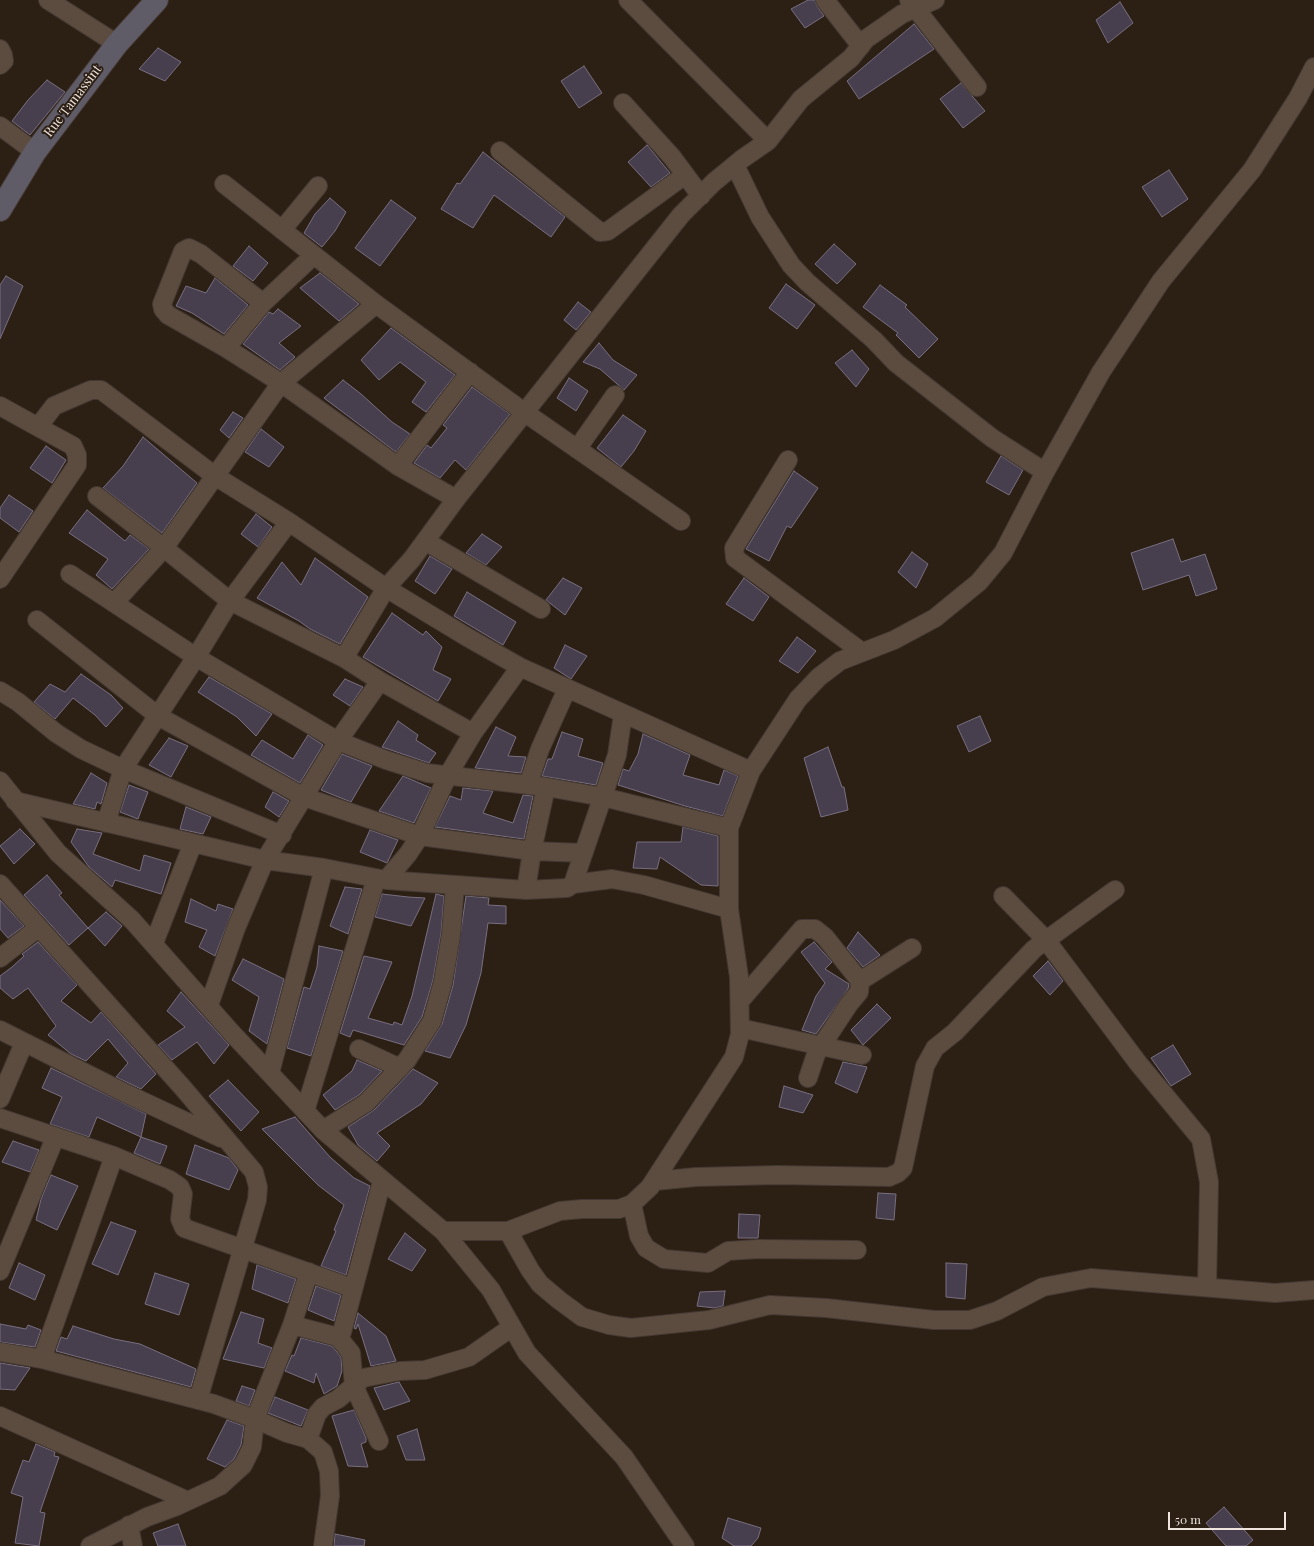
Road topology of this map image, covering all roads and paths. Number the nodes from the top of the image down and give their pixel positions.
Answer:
1 (48, 0) edge
2 (157, 0) edge
3 (628, 0) edge
4 (826, 0) edge
5 (935, 0) edge
6 (912, 4) edge
7 (117, 44) junction
8 (861, 46) junction
9 (0, 49) edge
10 (0, 65) edge
11 (1314, 67) edge
12 (977, 87) dead end
13 (623, 104) dead end
14 (0, 126) edge
15 (768, 141) junction
16 (500, 151) dead end
17 (35, 152) junction
18 (735, 165) junction
19 (685, 175) junction
20 (224, 184) dead end
21 (318, 186) dead end
22 (701, 196) junction
23 (0, 210) edge
24 (282, 230) junction
25 (314, 255) junction
26 (263, 303) junction
27 (376, 304) junction
28 (226, 348) junction
29 (470, 372) junction
30 (281, 383) junction
31 (616, 395) dead end
32 (0, 406) edge
33 (524, 412) junction
34 (38, 427) junction
35 (577, 449) junction
36 (788, 460) dead end
37 (398, 466) junction
38 (1044, 472) junction
39 (215, 476) junction
40 (97, 496) dead end
41 (456, 499) junction
42 (681, 521) dead end
43 (289, 522) junction
44 (425, 541) junction
45 (164, 548) junction
46 (70, 574) dead end
47 (0, 579) edge
48 (386, 588) junction
49 (230, 601) junction
50 (114, 603) junction
51 (541, 609) dead end
52 (37, 620) dead end
53 (862, 652) junction
54 (196, 657) junction
55 (344, 658) junction
56 (520, 668) junction
57 (380, 681) junction
58 (567, 689) junction
59 (0, 691) edge
60 (623, 714) junction
61 (158, 716) junction
62 (473, 733) junction
63 (338, 741) junction
64 (123, 769) junction
65 (751, 771) junction
66 (448, 775) junction
67 (0, 781) edge
68 (528, 785) junction
69 (546, 787) junction
70 (603, 796) junction
71 (304, 797) junction
72 (15, 801) junction
73 (106, 823) junction
74 (729, 828) junction
75 (282, 835) junction
76 (420, 836) junction
77 (193, 843) junction
78 (532, 851) junction
79 (582, 853) junction
80 (265, 860) junction
81 (324, 868) junction
82 (381, 880) junction
83 (0, 884) edge
84 (572, 884) junction
85 (455, 885) junction
86 (526, 890) junction
87 (1115, 890) dead end
88 (1003, 896) dead end
89 (729, 909) junction
90 (38, 928) junction
91 (1046, 940) junction
92 (154, 944) junction
93 (912, 948) dead end
94 (0, 958) edge
95 (860, 982) junction
96 (740, 1001) junction
97 (209, 1005) junction
98 (740, 1028) junction
99 (0, 1030) edge
100 (24, 1042) junction
101 (821, 1046) junction
102 (358, 1049) dead end
103 (862, 1055) dead end
104 (400, 1068) junction
105 (270, 1073) junction
106 (808, 1078) dead end
107 (0, 1099) edge
108 (305, 1111) junction
109 (0, 1118) edge
110 (323, 1130) junction
111 (54, 1138) junction
112 (228, 1141) junction
113 (114, 1156) junction
114 (382, 1181) junction
115 (655, 1181) junction
116 (632, 1204) junction
117 (443, 1231) junction
118 (508, 1231) junction
119 (242, 1249) junction
120 (857, 1250) dead end
121 (0, 1271) edge
122 (309, 1272) junction
123 (1207, 1287) junction
124 (352, 1288) junction
125 (1314, 1290) edge
126 (292, 1325) junction
127 (512, 1327) junction
128 (338, 1337) junction
129 (0, 1352) edge
130 (42, 1359) junction
131 (354, 1386) junction
132 (198, 1400) junction
133 (0, 1416) edge
134 (255, 1419) junction
135 (308, 1440) junction
136 (380, 1442) dead end
137 (188, 1501) junction
138 (129, 1525) junction
139 (90, 1546) edge
140 (133, 1546) edge
141 (324, 1546) edge
142 (685, 1546) edge

1 - 7 street
2 - 7 main road, Rue Tamassint
3 - 15 street
4 - 8 street
5 - 6 street
6 - 8 street
6 - 12 street
7 - 17 main road, Rue Tamassint
8 - 15 street
9 - 10 street
11 - 38 street
13 - 19 street
14 - 17 street
15 - 18 street
16 - 19 street
17 - 23 main road, Rue Tamassint
18 - 22 street
18 - 38 street
19 - 22 street
20 - 24 street
21 - 24 street
22 - 33 street
24 - 25 street
25 - 26 street
25 - 27 street
26 - 28 street
26 - 28 street
27 - 29 street
27 - 30 street
28 - 30 street
29 - 33 street
29 - 37 street
30 - 37 street
30 - 39 street
31 - 35 street
32 - 34 street
33 - 35 street
33 - 41 street
34 - 39 street
34 - 47 street
35 - 42 street
36 - 53 street
37 - 41 street
38 - 53 street
39 - 43 street
39 - 45 street
40 - 45 street
41 - 44 street
43 - 48 street
43 - 49 street
44 - 48 street
44 - 51 street
45 - 49 street
45 - 50 street
46 - 50 street
48 - 55 street
48 - 56 street
49 - 54 street
49 - 55 street
50 - 54 street
52 - 61 street
53 - 65 street
54 - 61 street
54 - 63 street
55 - 57 street
56 - 58 street
56 - 62 street
57 - 62 street
57 - 63 street
58 - 60 street
58 - 68 street
59 - 64 street
60 - 65 street
60 - 70 street
61 - 64 street
61 - 71 street
62 - 66 street
63 - 66 street
63 - 71 street
64 - 73 street
64 - 75 street
65 - 74 street
66 - 68 street
66 - 76 street
67 - 72 street
68 - 69 street
69 - 70 street
69 - 78 street
70 - 74 street
70 - 79 street
71 - 75 street
71 - 76 street
72 - 73 street
72 - 92 street
73 - 77 street
74 - 89 street
75 - 80 street
76 - 78 street
76 - 82 street
77 - 80 street
77 - 92 street
78 - 79 street
78 - 86 street
79 - 84 street
80 - 81 street
80 - 97 street
81 - 82 street
81 - 105 street
82 - 85 street
82 - 108 street
83 - 90 street
84 - 86 street
84 - 89 street
85 - 86 street
85 - 104 street
87 - 91 street
88 - 91 street
89 - 96 street
90 - 94 street
90 - 112 street
91 - 115 street
91 - 123 street
92 - 97 street
93 - 95 street
95 - 96 street
95 - 101 street
96 - 98 street
97 - 105 street
98 - 101 street
98 - 115 street
99 - 100 street
100 - 107 street
100 - 112 street
101 - 103 street
101 - 106 street
102 - 104 street
104 - 110 street
105 - 108 street
108 - 110 street
109 - 111 street
110 - 114 street
111 - 113 street
111 - 121 street
112 - 119 street
113 - 119 street
113 - 130 street
114 - 117 street
114 - 124 street
115 - 116 street
116 - 118 street
116 - 120 street
117 - 118 street
117 - 127 street
118 - 123 street
119 - 122 street
119 - 132 street
122 - 124 street
122 - 126 street
123 - 125 street
124 - 128 street
126 - 128 street
126 - 134 street
127 - 131 street
127 - 142 street
128 - 131 street
129 - 130 street
130 - 132 street
131 - 135 street
131 - 136 street
132 - 134 street
133 - 137 street
134 - 135 street
134 - 137 street
135 - 141 street
137 - 138 street
138 - 139 street
138 - 140 street

